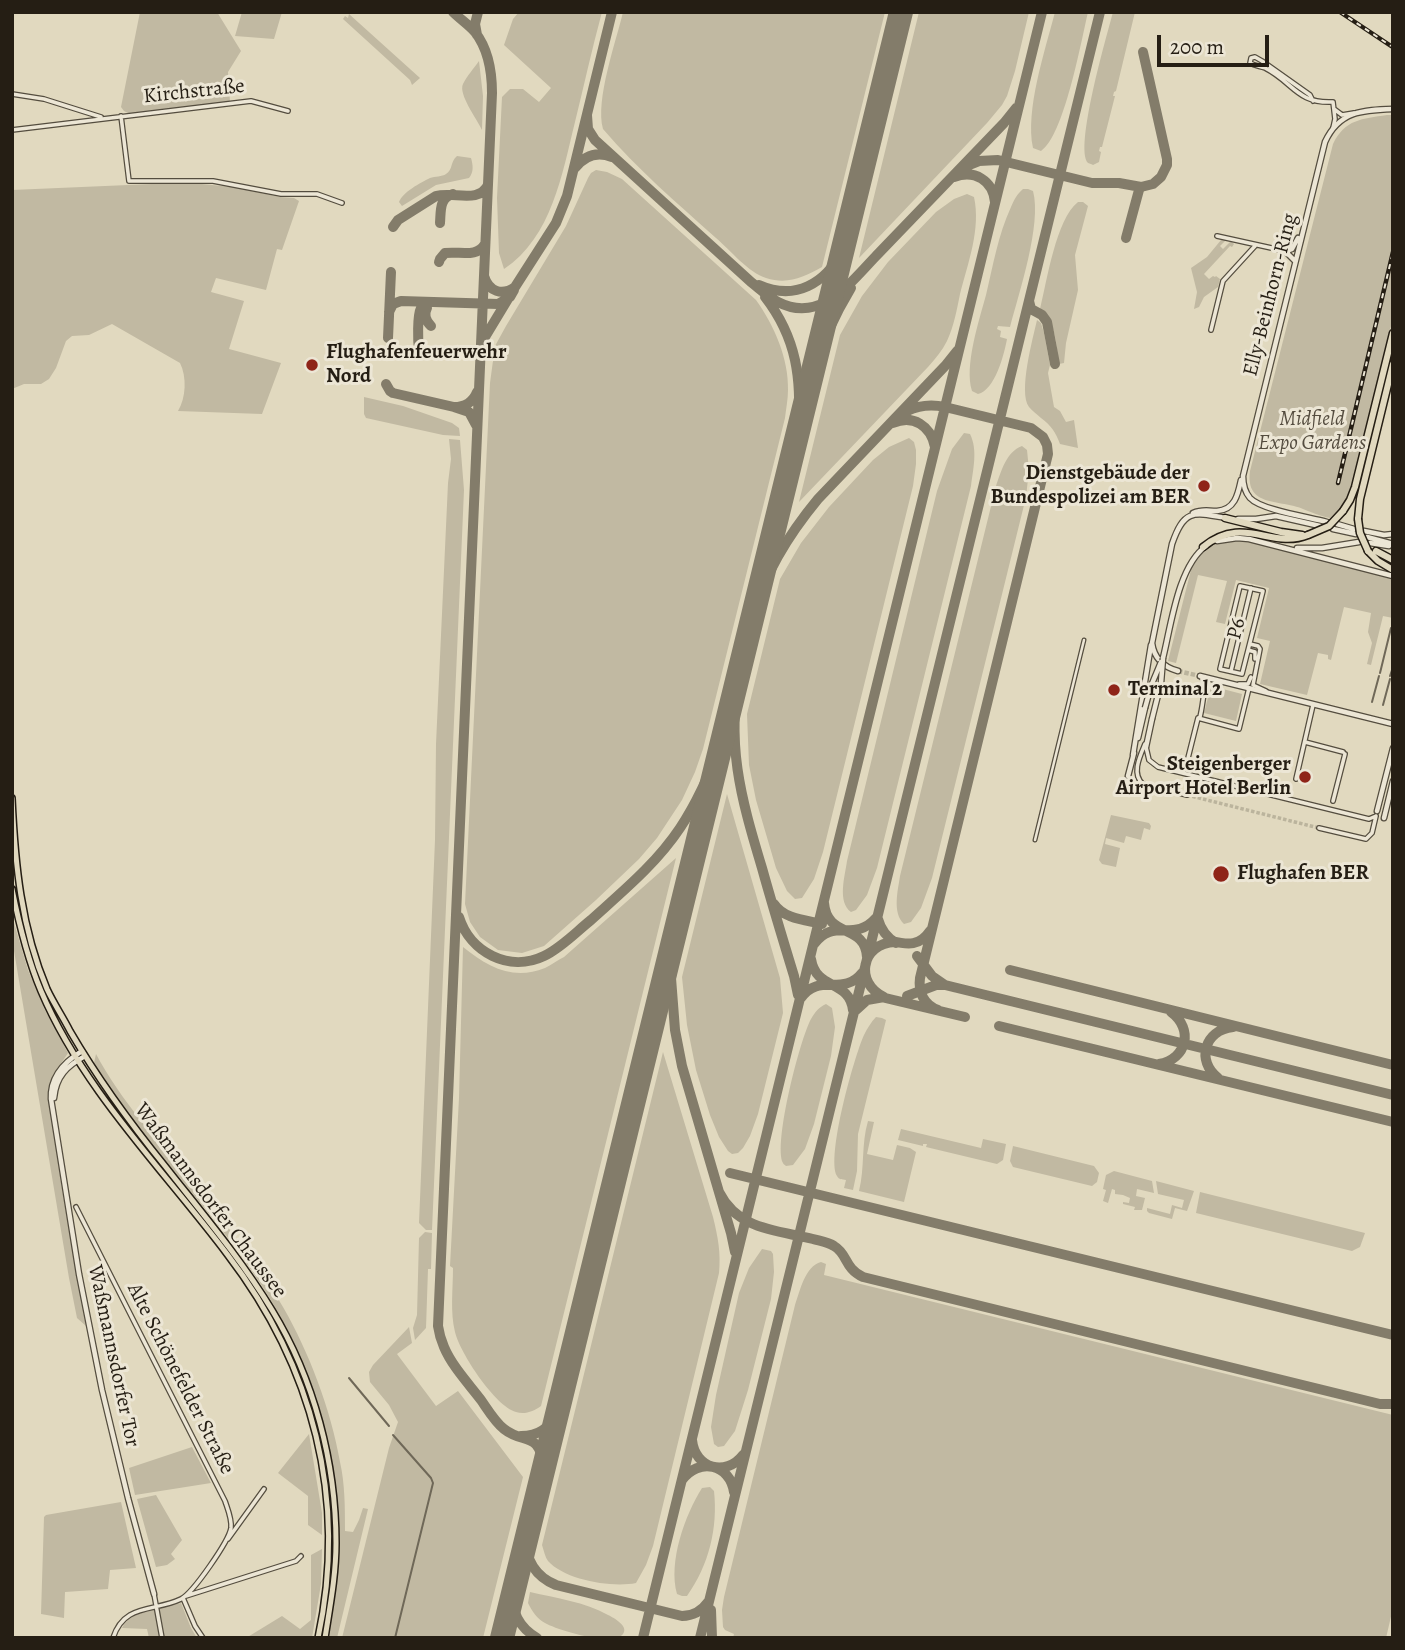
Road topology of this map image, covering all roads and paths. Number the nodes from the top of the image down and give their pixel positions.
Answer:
1 (12, 93) edge
2 (1313, 101) junction
3 (1333, 108) junction
4 (1393, 110) edge
5 (288, 111) dead end
6 (1354, 113) junction
7 (121, 116) junction
8 (102, 118) junction
9 (1333, 128) junction
10 (12, 130) edge
11 (342, 203) dead end
12 (1303, 232) junction
13 (1217, 236) dead end
14 (1255, 246) junction
15 (1285, 251) junction
16 (1296, 261) junction
17 (1211, 330) dead end
18 (1393, 333) edge
19 (1393, 364) edge
20 (1243, 476) junction
21 (1190, 516) junction
22 (1225, 518) junction
23 (1326, 522) dead end
24 (1320, 526) dead end
25 (1335, 527) dead end
26 (1393, 534) edge
27 (1308, 535) junction
28 (1360, 535) junction
29 (1370, 543) dead end
30 (1393, 546) edge
31 (1203, 547) junction
32 (1281, 547) junction
33 (1372, 551) junction
34 (1393, 560) edge
35 (1393, 570) edge
36 (1393, 576) edge
37 (1251, 588) junction
38 (1152, 639) junction
39 (1084, 640) dead end
40 (1250, 644) junction
41 (1248, 650) junction
42 (1163, 659) junction
43 (1178, 671) tunnel mouth
44 (1231, 671) junction
45 (1200, 676) joint
46 (1217, 680) junction
47 (1206, 684) junction
48 (1235, 685) junction
49 (1249, 688) junction
50 (1268, 693) junction
51 (1313, 705) junction
52 (1198, 718) junction
53 (1393, 724) edge
54 (1305, 742) junction
55 (1145, 745) junction
56 (1393, 748) edge
57 (1133, 755) junction
58 (1186, 766) dead end
59 (1128, 776) dead end
60 (1296, 779) dead end
61 (1393, 781) edge
62 (1393, 790) edge
63 (1187, 795) tunnel mouth
64 (12, 798) edge
65 (1389, 800) junction
66 (1333, 801) dead end
67 (1376, 814) junction
68 (1384, 818) dead end
69 (1319, 828) tunnel mouth
70 (1035, 840) dead end
71 (12, 889) edge
72 (83, 1053) junction
73 (77, 1057) junction
74 (76, 1207) dead end
75 (264, 1489) dead end
76 (226, 1542) junction
77 (301, 1556) dead end
78 (154, 1594) joint
79 (184, 1598) junction
80 (156, 1606) junction
81 (113, 1638) edge
82 (162, 1638) edge
83 (203, 1638) edge
84 (318, 1638) edge
85 (325, 1638) edge

1 - 8 street, Kirchstraße
2 - 2 street
2 - 3 street
3 - 6 street
3 - 9 street
4 - 6 street
5 - 7 street, Kirchstraße
6 - 9 street
7 - 8 street, Kirchstraße
7 - 11 street
8 - 10 street, Kirchstraße
9 - 12 street, Elly-Beinhorn-Ring
12 - 15 street
12 - 16 street, Elly-Beinhorn-Ring
13 - 14 street
14 - 15 street
14 - 17 street
15 - 16 street
16 - 20 street, Elly-Beinhorn-Ring
18 - 27 highway, bridge
19 - 28 highway, bridge
20 - 21 street, Elly-Beinhorn-Ring
20 - 23 street
21 - 22 street
21 - 38 street
22 - 24 street
22 - 27 highway
25 - 28 street
26 - 28 street
27 - 31 highway
28 - 30 street
28 - 32 street
28 - 33 highway, bridge
29 - 30 street
31 - 32 street
31 - 42 street
32 - 36 street
33 - 34 highway
33 - 35 highway
37 - 40 street, P6
37 - 44 street, P6
37 - 44 street, P6
38 - 43 street
38 - 57 street
39 - 70 street
40 - 41 street, P6
40 - 50 street
41 - 44 street, P6
41 - 48 street
42 - 55 street, bridge
42 - 57 street, bridge
45 - 46 street
45 - 47 street
46 - 47 street
46 - 48 street
47 - 52 street
48 - 49 street
49 - 50 street
49 - 52 street
50 - 51 street
51 - 53 street
51 - 54 street
52 - 58 street
54 - 60 street
54 - 66 street
55 - 63 street
55 - 67 street
56 - 67 street
57 - 59 street
61 - 65 street
62 - 65 street
64 - 72 main road, Waßmannsdorfer Chaussee
65 - 68 street
67 - 69 street
71 - 73 main road, Waßmannsdorfer Chaussee
72 - 73 street, Waßmannsdorfer Tor
72 - 85 main road, Waßmannsdorfer Chaussee
73 - 78 street, Waßmannsdorfer Tor
73 - 84 main road, Waßmannsdorfer Chaussee
74 - 76 street, Alte Schönefelder Straße
75 - 76 street
76 - 79 street
77 - 79 street
78 - 80 street, Waßmannsdorfer Tor
79 - 80 street
79 - 83 street
80 - 81 street
80 - 82 street, Waßmannsdorfer Tor

